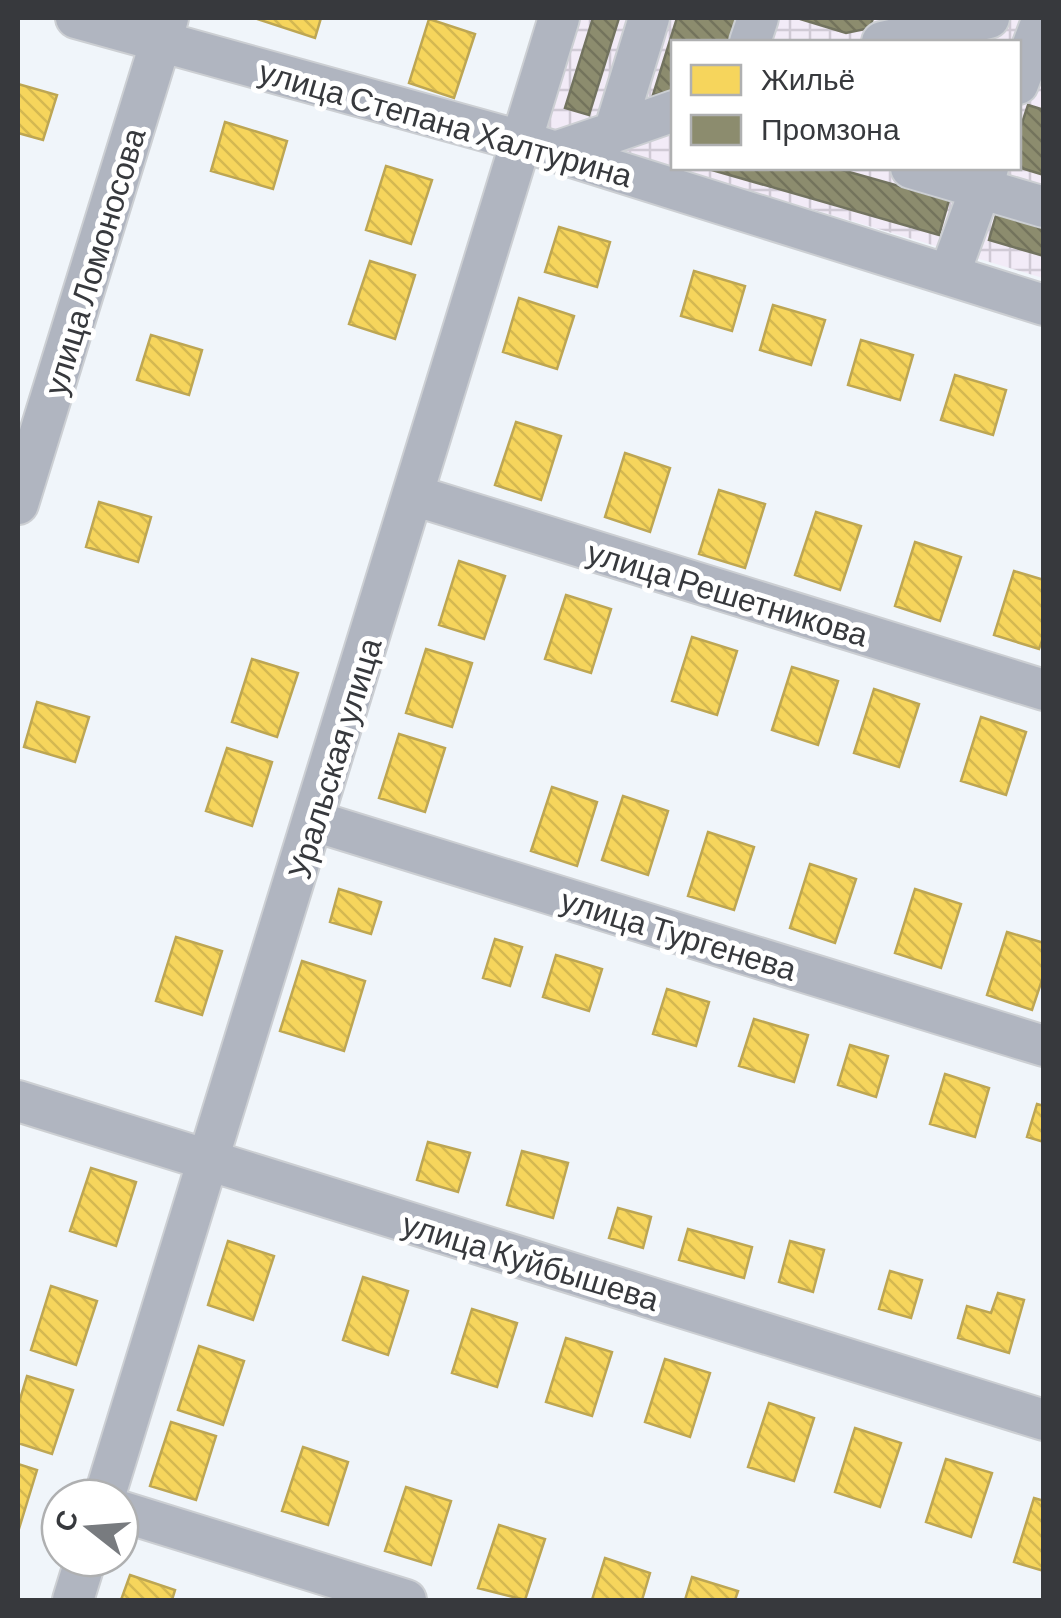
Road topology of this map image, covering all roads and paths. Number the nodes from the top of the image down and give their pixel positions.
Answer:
1 (76, 18) edge
2 (558, 18) edge
3 (649, 18) edge
4 (989, 18) edge
5 (1043, 18) edge
6 (164, 28) edge
7 (905, 40) edge
8 (1028, 82) edge
9 (671, 112) edge
10 (614, 132) junction
11 (538, 146) junction
12 (926, 170) edge
13 (984, 178) edge
14 (1044, 208) edge
15 (949, 275) junction
16 (1044, 305) edge
17 (413, 495) junction
18 (18, 504) edge
19 (1044, 690) edge
20 (314, 821) junction
21 (1044, 1046) edge
22 (18, 1100) edge
23 (211, 1159) junction
24 (1044, 1420) edge
25 (110, 1478) edge
26 (140, 1517) edge
27 (406, 1600) edge

1 - 6 street, улица Степана Халтурина
2 - 11 street, Уральская улица
3 - 10 street
4 - 7 street
5 - 8 street
6 - 11 street, улица Степана Халтурина
6 - 18 street, улица Ломоносова
9 - 10 street
10 - 11 street
11 - 15 street, улица Степана Халтурина
11 - 17 street, Уральская улица
12 - 13 street
13 - 14 street
13 - 15 street
15 - 16 street, улица Степана Халтурина
17 - 19 street, улица Решетникова
17 - 20 street, Уральская улица
20 - 21 street, улица Тургенева
20 - 23 street, Уральская улица
22 - 23 street, улица Куйбышева
23 - 24 street, улица Куйбышева
23 - 25 street, Уральская улица
26 - 27 street

